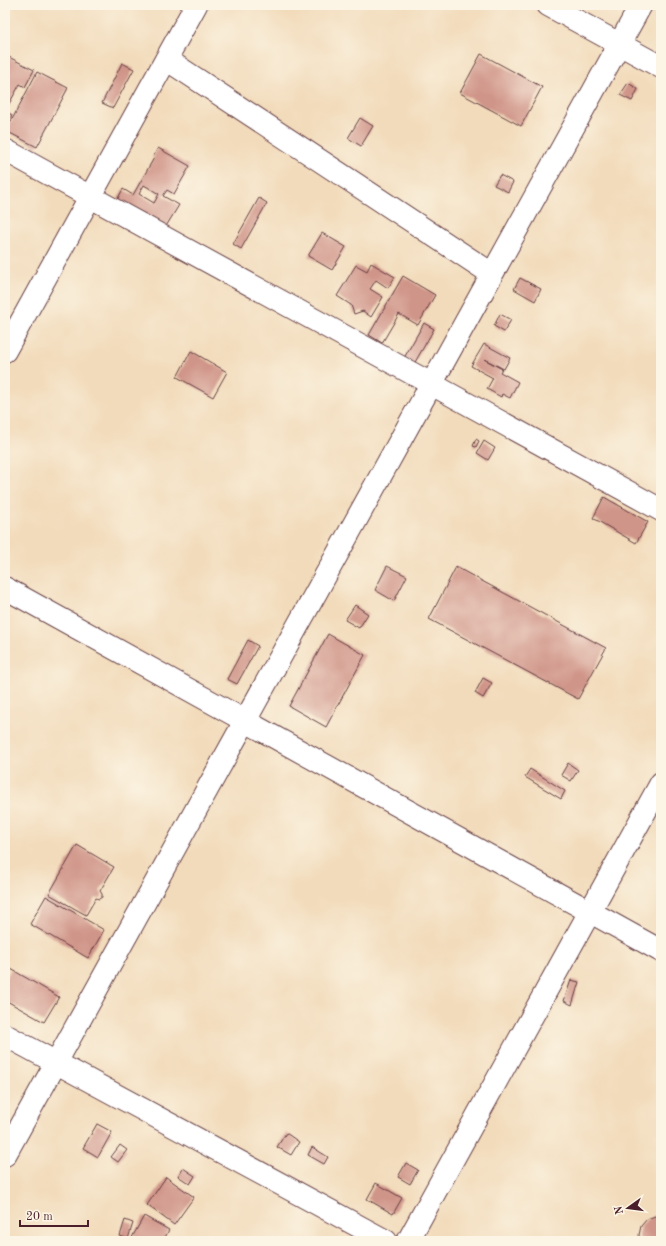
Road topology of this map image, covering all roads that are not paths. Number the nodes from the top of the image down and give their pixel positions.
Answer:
1 (196, 5) edge
2 (548, 5) edge
3 (640, 5) edge
4 (619, 44) junction
5 (166, 59) junction
6 (661, 67) edge
7 (5, 150) edge
8 (90, 196) junction
9 (492, 274) junction
10 (5, 351) edge
11 (431, 384) junction
12 (661, 510) edge
13 (5, 588) edge
14 (245, 720) junction
15 (661, 783) edge
16 (590, 912) junction
17 (661, 951) edge
18 (5, 1035) edge
19 (56, 1062) junction
20 (5, 1155) edge
21 (386, 1241) edge
22 (408, 1241) edge

1 - 5 street
2 - 4 street
3 - 4 street
4 - 6 street
4 - 9 street
5 - 8 street
5 - 9 street
7 - 8 street
8 - 10 street
8 - 11 street
9 - 11 street
11 - 12 street
11 - 14 street
13 - 14 street
14 - 16 street
14 - 19 street
15 - 16 street
16 - 17 street
16 - 22 street
18 - 19 street
19 - 20 street
19 - 21 street

